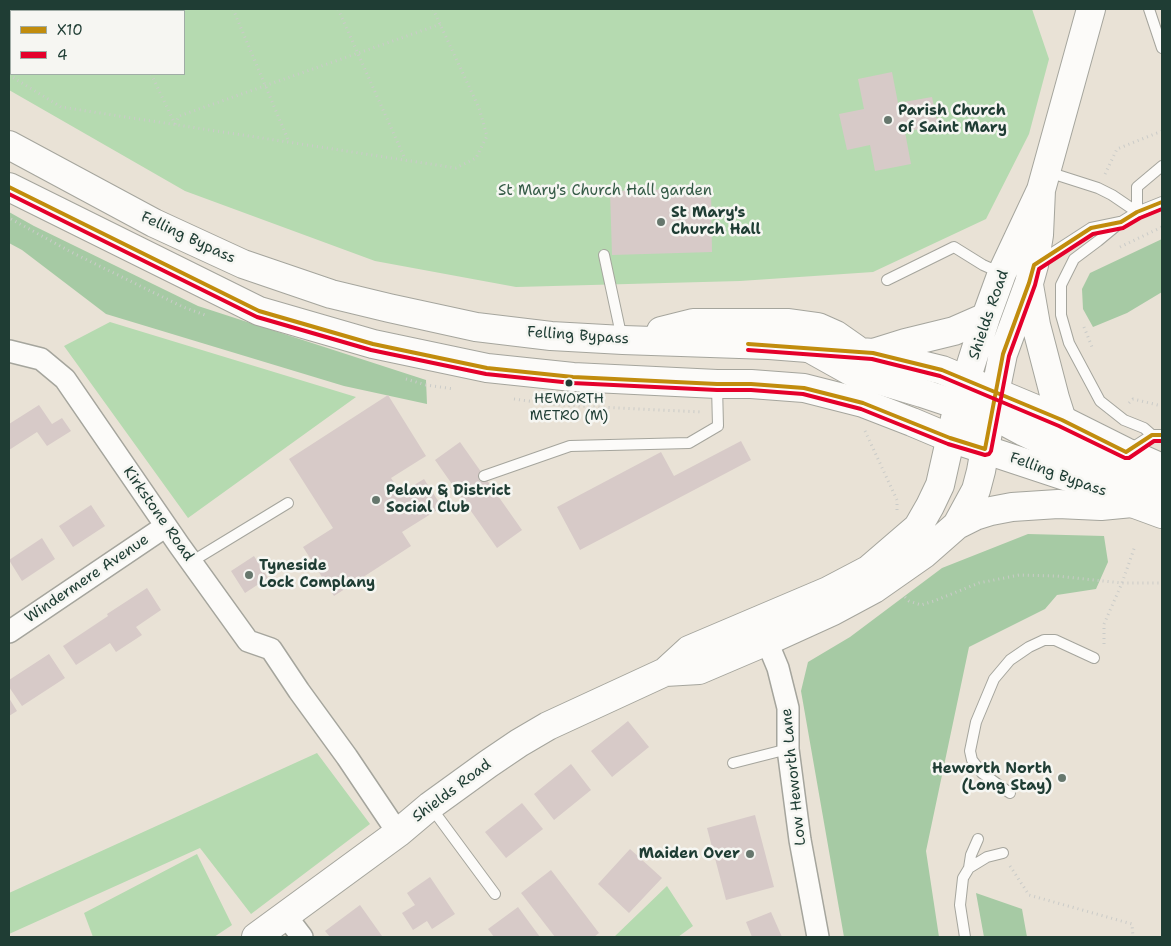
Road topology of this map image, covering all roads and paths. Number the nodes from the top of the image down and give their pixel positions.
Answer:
1 (233, 9) edge
2 (338, 9) edge
3 (434, 9) edge
4 (1091, 9) edge
5 (1149, 9) edge
6 (440, 24) junction
7 (1162, 48) edge
8 (357, 54) junction
9 (9, 75) edge
10 (151, 75) edge
11 (265, 86) junction
12 (175, 124) junction
13 (289, 142) junction
14 (9, 145) edge
15 (405, 160) junction
16 (1162, 166) edge
17 (1043, 180) junction
18 (9, 188) edge
19 (1162, 202) edge
20 (1137, 212) junction
21 (1121, 222) junction
22 (604, 255) dead end
23 (1002, 273) junction
24 (1031, 274) junction
25 (888, 280) dead end
26 (986, 317) junction
27 (1082, 320) dead end
28 (1087, 336) dead end
29 (623, 340) junction
30 (809, 348) junction
31 (866, 352) junction
32 (10, 353) edge
33 (717, 384) junction
34 (962, 393) junction
35 (1133, 398) dead end
36 (993, 404) junction
37 (1162, 406) edge
38 (1062, 420) junction
39 (860, 427) dead end
40 (1157, 435) edge
41 (950, 438) junction
42 (985, 449) junction
43 (1126, 452) junction
44 (1162, 468) edge
45 (484, 476) dead end
46 (1162, 493) edge
47 (288, 502) dead end
48 (1132, 503) junction
49 (1162, 514) edge
50 (907, 520) junction
51 (957, 525) junction
52 (166, 526) junction
53 (1135, 546) dead end
54 (191, 562) junction
55 (1122, 583) junction
56 (1162, 583) edge
57 (903, 596) dead end
58 (763, 631) junction
59 (9, 632) edge
60 (1104, 644) dead end
61 (1094, 658) dead end
62 (788, 748) junction
63 (733, 763) dead end
64 (1010, 793) dead end
65 (430, 806) junction
66 (398, 833) junction
67 (978, 839) dead end
68 (1002, 853) joint
69 (968, 868) junction
70 (495, 894) dead end
71 (294, 927) edge
72 (256, 937) edge
73 (818, 937) edge
74 (966, 937) edge
75 (1133, 937) edge

1 - 11 path
2 - 8 path
3 - 6 path
4 - 17 main road, Shields Road
5 - 7 lane
6 - 8 path
6 - 15 path
8 - 11 path
8 - 15 path
9 - 12 path
10 - 12 path
11 - 12 path
11 - 13 path
12 - 13 path
13 - 15 path
14 - 29 main road, Felling Bypass
16 - 20 lane
17 - 20 lane
17 - 23 main road, Shields Road
17 - 24 main road, Shields Road
18 - 33 main road, Felling Bypass
19 - 20 lane
20 - 21 lane
21 - 24 lane
21 - 40 lane
22 - 29 lane
23 - 25 lane
23 - 26 main road, Shields Road
24 - 36 main road, Shields Road
24 - 38 main road
26 - 31 main road
26 - 34 main road, Shields Road
27 - 28 path
29 - 30 main road, Felling Bypass
29 - 31 main road
30 - 31 main road, Felling Bypass
30 - 34 main road
31 - 34 main road, Felling Bypass
32 - 52 street, Kirkstone Road
33 - 41 main road, Felling Bypass
33 - 45 lane
34 - 36 main road, Felling Bypass
34 - 41 main road, Shields Road
34 - 42 main road
35 - 37 path
36 - 38 main road, Felling Bypass
36 - 42 main road, Shields Road
36 - 46 main road
38 - 43 main road, Felling Bypass
39 - 50 path
40 - 43 lane
41 - 42 main road, Felling Bypass
41 - 50 main road, Shields Road
42 - 48 main road, Felling Bypass
42 - 51 main road, Shields Road
43 - 44 main road, Felling Bypass
47 - 54 lane
48 - 49 main road, Felling Bypass
48 - 51 main road
50 - 58 main road, Shields Road
51 - 58 main road
52 - 54 street, Kirkstone Road
52 - 59 street, Windermere Avenue
53 - 55 path
54 - 66 street, Kirkstone Road
55 - 56 path
55 - 57 path
55 - 60 path
58 - 62 street, Low Heworth Lane
58 - 65 main road, Shields Road
61 - 64 lane
62 - 63 lane
62 - 73 street, Low Heworth Lane
65 - 66 main road, Shields Road
65 - 70 lane
66 - 71 main road, Shields Road
67 - 69 lane
68 - 69 lane
68 - 75 path
69 - 74 lane
71 - 72 main road, Shields Road

